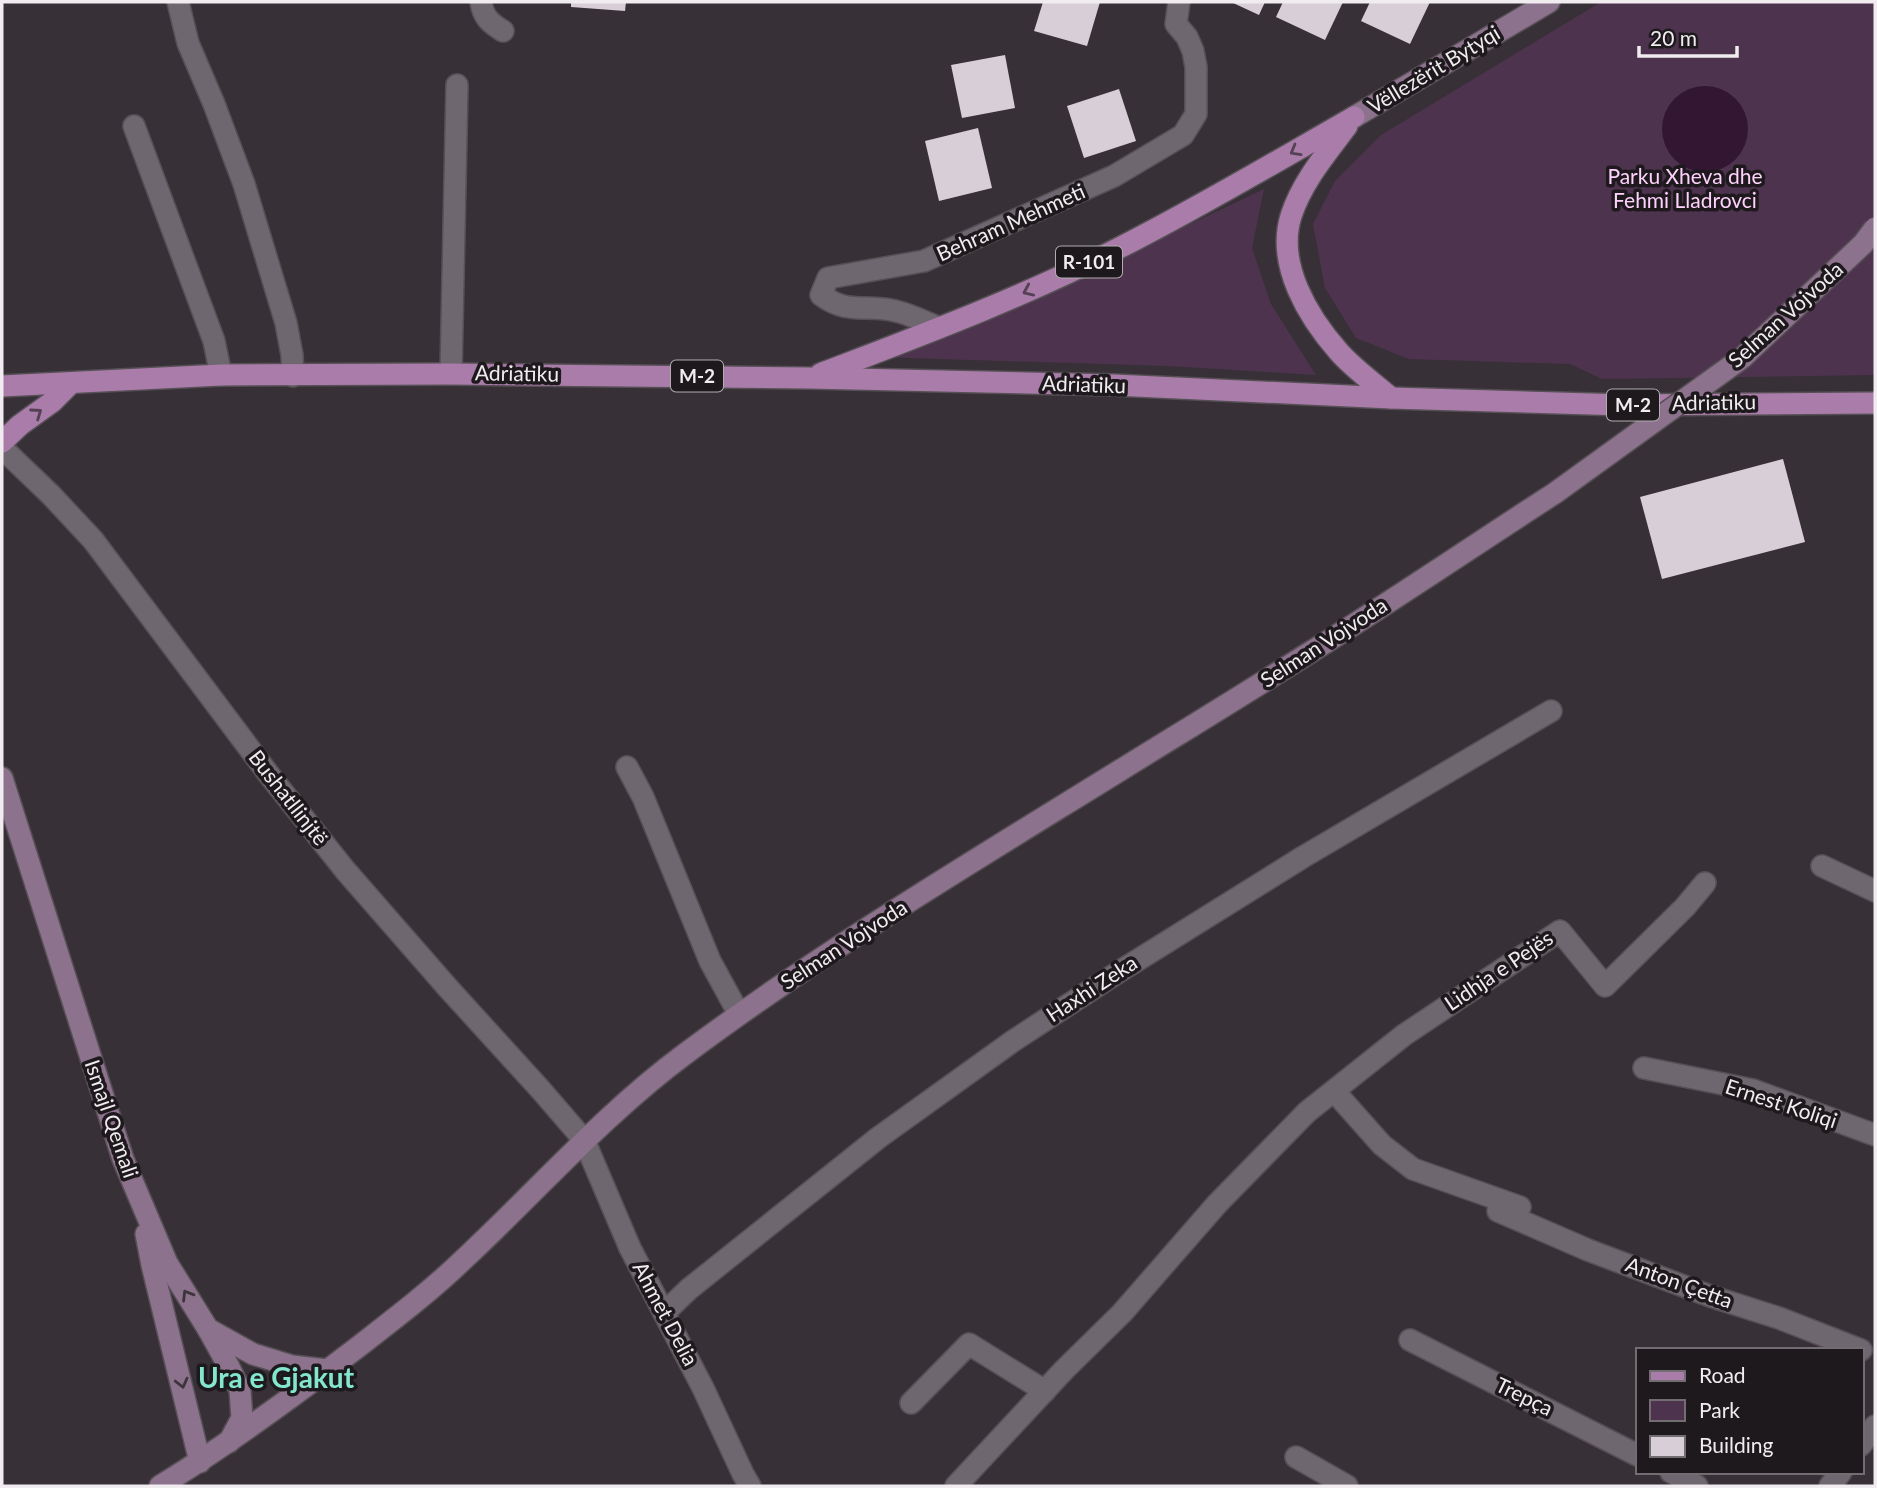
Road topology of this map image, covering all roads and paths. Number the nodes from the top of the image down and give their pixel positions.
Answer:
1 (178, 2) edge
2 (481, 2) edge
3 (1179, 2) edge
4 (1549, 2) edge
5 (503, 31) dead end
6 (457, 85) dead end
7 (1354, 117) junction
8 (134, 126) dead end
9 (1875, 228) edge
10 (939, 328) junction
11 (451, 374) junction
12 (221, 375) junction
13 (293, 376) junction
14 (809, 378) junction
15 (71, 383) junction
16 (2, 386) edge
17 (1391, 398) junction
18 (1873, 401) edge
19 (2, 442) edge
20 (2, 448) edge
21 (1552, 711) dead end
22 (627, 767) dead end
23 (2, 778) edge
24 (1822, 866) dead end
25 (1705, 883) dead end
26 (1875, 891) edge
27 (739, 1014) junction
28 (1644, 1068) dead end
29 (1334, 1091) junction
30 (1875, 1135) edge
31 (583, 1140) junction
32 (139, 1198) junction
33 (1520, 1208) dead end
34 (1498, 1211) dead end
35 (664, 1313) junction
36 (208, 1329) junction
37 (1410, 1340) dead end
38 (1856, 1348) edge
39 (327, 1370) junction
40 (1045, 1391) junction
41 (911, 1403) dead end
42 (1875, 1426) edge
43 (1863, 1442) edge
44 (228, 1443) junction
45 (1636, 1454) edge
46 (1296, 1457) dead end
47 (200, 1462) junction
48 (1675, 1474) edge
49 (160, 1486) edge
50 (750, 1486) edge
51 (956, 1486) edge
52 (1347, 1486) edge
53 (1697, 1486) edge

1 - 13 street
2 - 5 street
3 - 10 street, Behram Mehmeti
4 - 7 main road, Vëllezërit Bytyqi / R-101
6 - 11 street
7 -> 10 main road, R-101
7 - 17 main road, R-101
8 - 12 street
9 - 27 main road, Selman Vojvoda, bridge
10 - 14 main road, R-101
11 - 13 main road, Adriatiku / M-2
11 - 14 main road, Adriatiku / M-2
12 - 13 main road, Adriatiku / M-2
12 - 15 main road, Adriatiku / M-2
14 - 17 main road, Adriatiku / M-2
15 - 16 main road, Adriatiku / M-2
19 -> 15 main road
17 - 18 main road, Adriatiku / M-2
20 - 31 street, Bushatllinjtë
21 - 35 street, Haxhi Zeka
22 - 27 street
23 - 32 main road, Ismajl Qemali
24 - 26 street
25 - 29 street, Lidhja e Pejës
27 - 31 main road, Selman Vojvoda
28 - 30 street, Ernest Koliqi
29 - 33 street
29 - 40 street, Lidhja e Pejës
31 - 35 street, Ahmet Delia
31 - 39 main road, Selman Vojvoda
36 -> 32 main road, Ismajl Qemali
32 -> 47 main road
34 - 38 street, Anton Çetta
35 - 50 street, Ahmet Delia
36 - 39 main road
36 - 44 main road, Ismajl Qemali
37 - 45 street, Trepça
39 - 44 main road, Selman Vojvoda
40 - 41 street
40 - 51 street, Lidhja e Pejës
42 - 43 street
44 - 47 main road, Selman Vojvoda
46 - 52 street
47 - 49 main road, Selman Vojvoda
48 - 53 street

